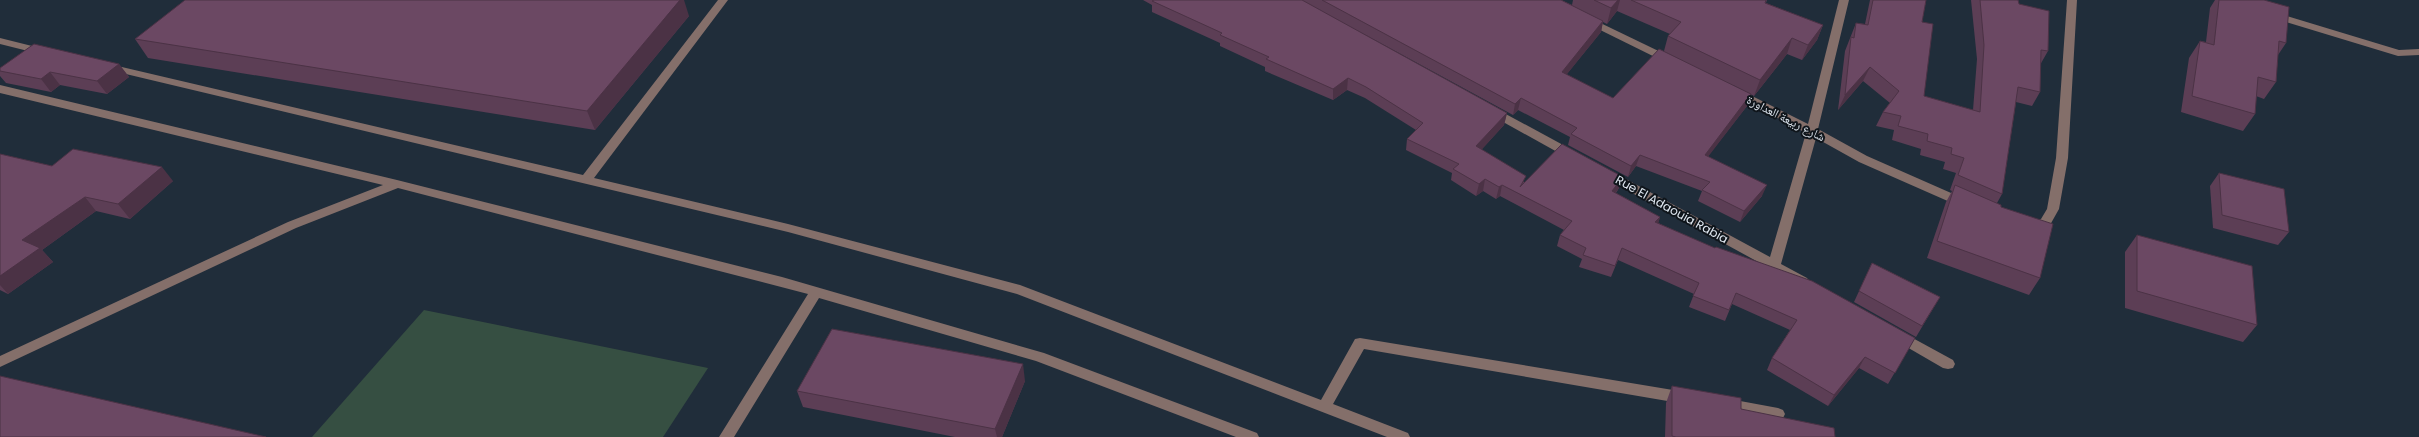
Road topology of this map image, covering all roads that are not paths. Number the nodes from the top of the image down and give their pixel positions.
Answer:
1 (723, 0) edge
2 (1844, 0) edge
3 (2072, 0) edge
4 (2265, 12) edge
5 (1573, 13) edge
6 (0, 41) edge
7 (2419, 52) edge
8 (58, 55) edge
9 (96, 64) edge
10 (1679, 66) edge
11 (1724, 87) edge
12 (0, 89) edge
13 (1482, 105) edge
14 (1812, 131) junction
15 (586, 180) junction
16 (397, 184) junction
17 (1975, 208) edge
18 (2023, 228) edge
19 (1774, 265) junction
20 (1816, 288) edge
21 (816, 292) junction
22 (1890, 331) edge
23 (0, 362) edge
24 (1948, 364) dead end
25 (1324, 407) junction
26 (1778, 414) dead end
27 (726, 437) edge
28 (1252, 437) edge
29 (1403, 437) edge

1 - 15 street
2 - 14 street
3 - 18 street
4 - 7 street
5 - 10 street
6 - 8 street
9 - 15 street
11 - 14 street, شارع ربيعة العداورة
12 - 16 street
13 - 19 street, Rue El Adaouia Rabia
14 - 17 street, شارع ربيعة العداورة
14 - 19 street
15 - 25 street
16 - 21 street
16 - 23 street
19 - 20 street, Rue El Adaouia Rabia
21 - 27 street
21 - 28 street
22 - 24 street
25 - 26 street
25 - 29 street

